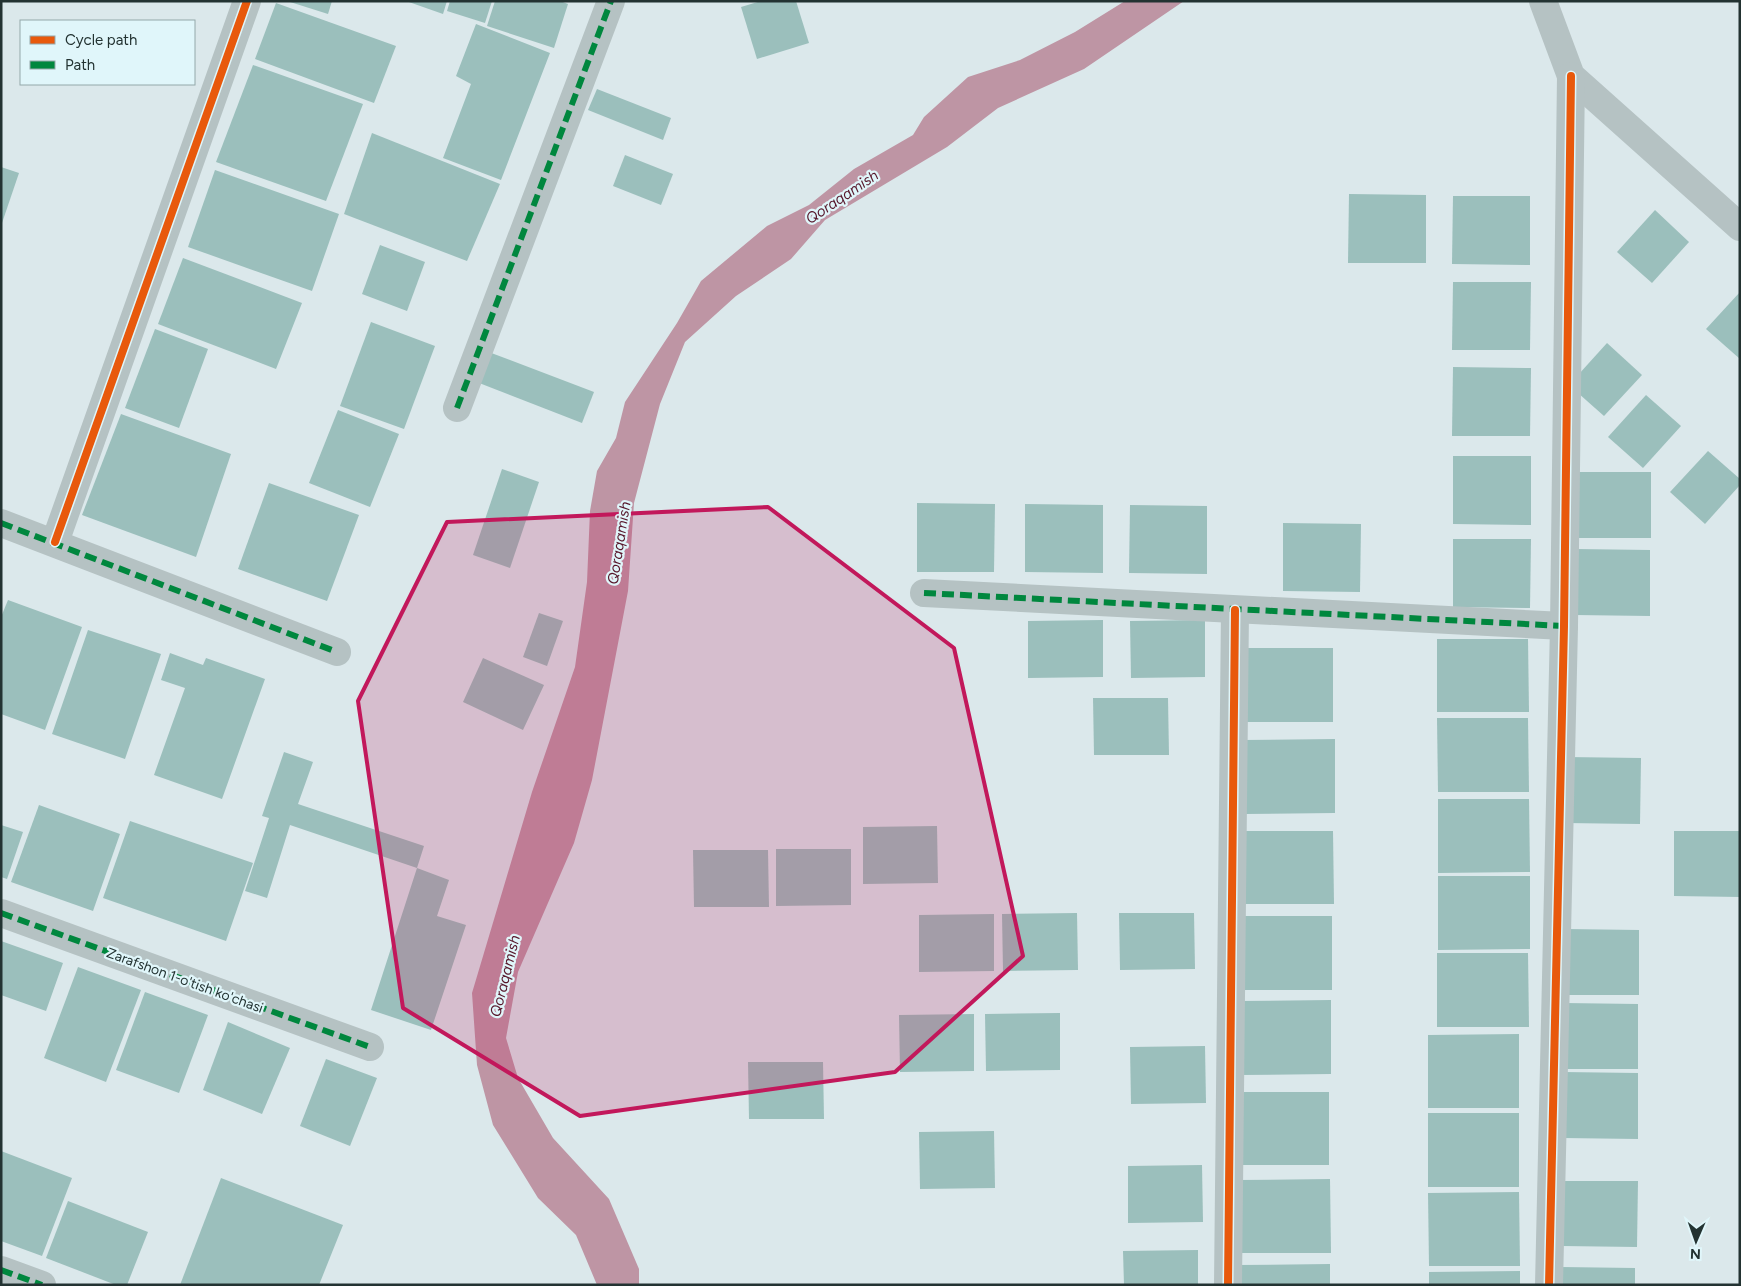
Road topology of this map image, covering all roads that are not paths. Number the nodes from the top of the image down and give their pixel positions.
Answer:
1 (247, 1) edge
2 (611, 1) edge
3 (1543, 1) edge
4 (1571, 76) junction
5 (1740, 227) edge
6 (457, 408) dead end
7 (1, 523) edge
8 (55, 542) junction
9 (924, 593) dead end
10 (1235, 610) junction
11 (1564, 626) junction
12 (337, 652) dead end
13 (1, 913) edge
14 (370, 1047) dead end
15 (1, 1270) edge
16 (42, 1285) edge
17 (1228, 1285) edge
18 (1549, 1285) edge

1 - 8 street
2 - 6 street
3 - 4 street
4 - 5 street
4 - 11 street
7 - 8 street
8 - 12 street
9 - 10 street
10 - 11 street
10 - 17 street
11 - 18 street
13 - 14 street, Zarafshon 1-o'tish ko'chasi
15 - 16 street

